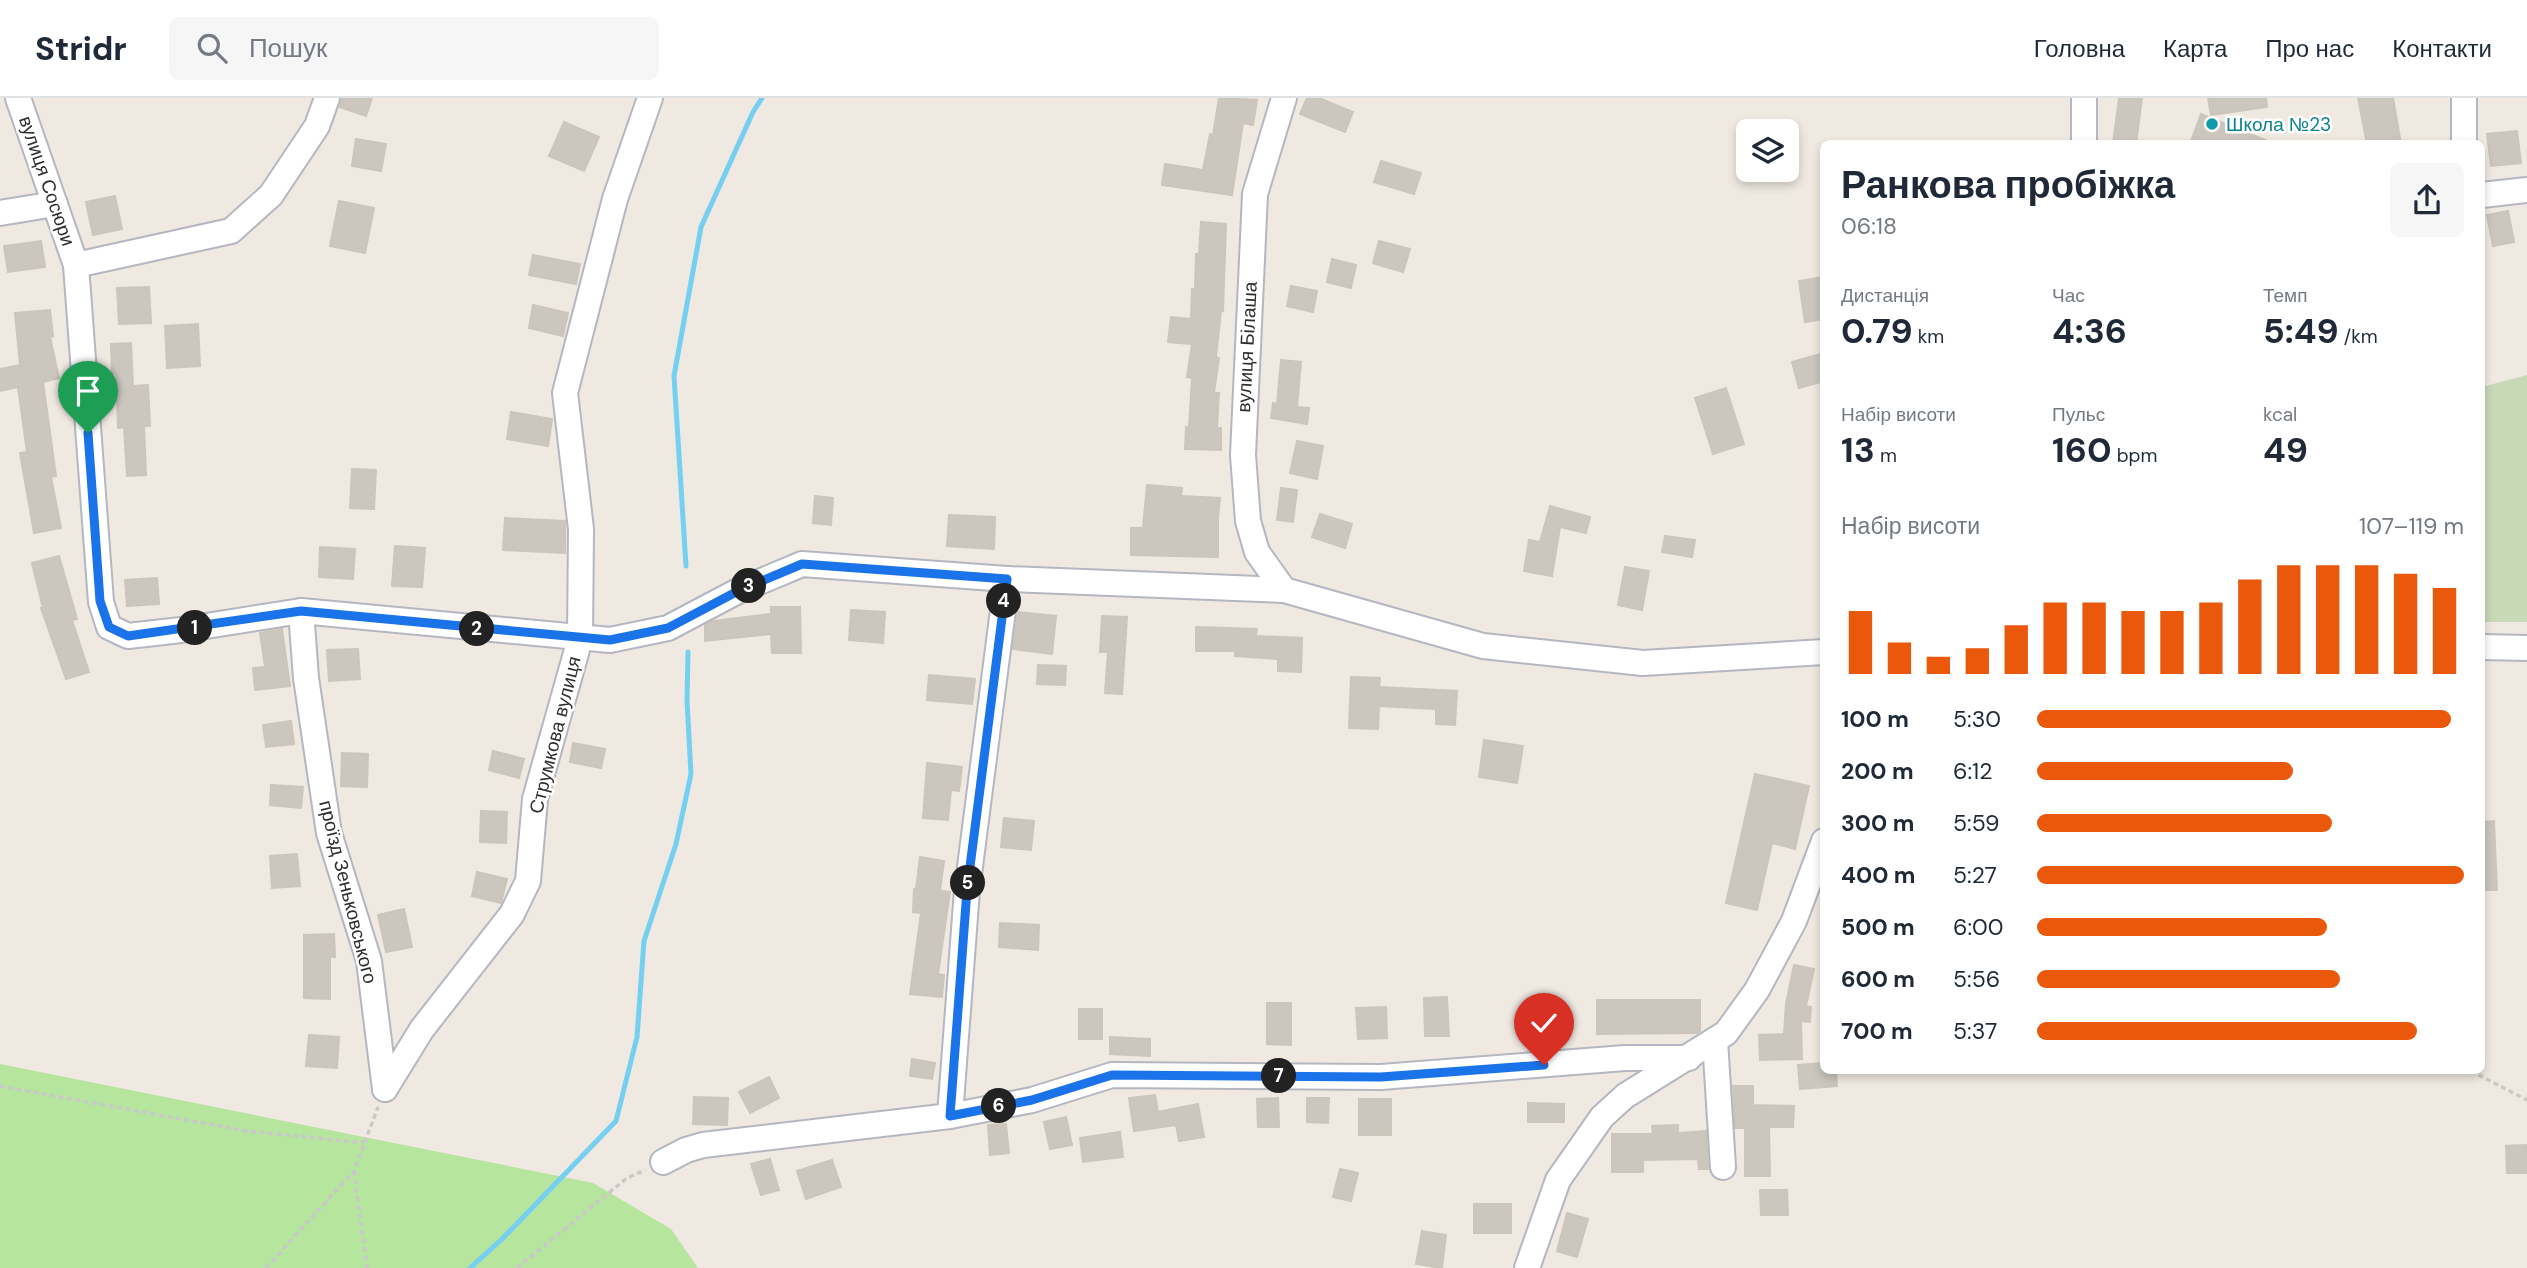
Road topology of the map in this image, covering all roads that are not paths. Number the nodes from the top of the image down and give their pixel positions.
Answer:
1 (18, 98) edge
2 (327, 98) edge
3 (650, 98) edge
4 (1284, 98) edge
5 (2084, 98) edge
6 (2464, 98) edge
7 (2084, 140) edge
8 (2463, 140) edge
9 (2527, 190) edge
10 (2485, 195) edge
11 (55, 204) junction
12 (0, 213) edge
13 (76, 265) junction
14 (1007, 579) junction
15 (1284, 590) junction
16 (301, 611) junction
17 (580, 639) junction
18 (2485, 647) edge
19 (2527, 648) edge
20 (1820, 652) edge
21 (1820, 852) edge
22 (1715, 1040) junction
23 (1689, 1058) junction
24 (385, 1089) joint
25 (950, 1116) junction
26 (663, 1162) road end
27 (1723, 1167) dead end
28 (1527, 1268) edge

1 - 11 street, вулиця Сосюри
2 - 13 street
3 - 17 street, Струмкова вулиця
4 - 15 street, вулиця Білаша
5 - 7 street
6 - 8 street
9 - 10 street
11 - 12 street
11 - 13 street, вулиця Сосюри
13 - 16 street, вулиця Сосюри
14 - 15 street, вулиця Сосюри
14 - 17 street, вулиця Сосюри
14 - 25 street
15 - 20 street, вулиця Сосюри
16 - 17 street, вулиця Сосюри
16 - 24 street, проїзд Зеньковського
17 - 24 street, Струмкова вулиця
18 - 19 street
21 - 22 street
22 - 23 street
22 - 27 street
23 - 25 street
23 - 28 street
25 - 26 street

